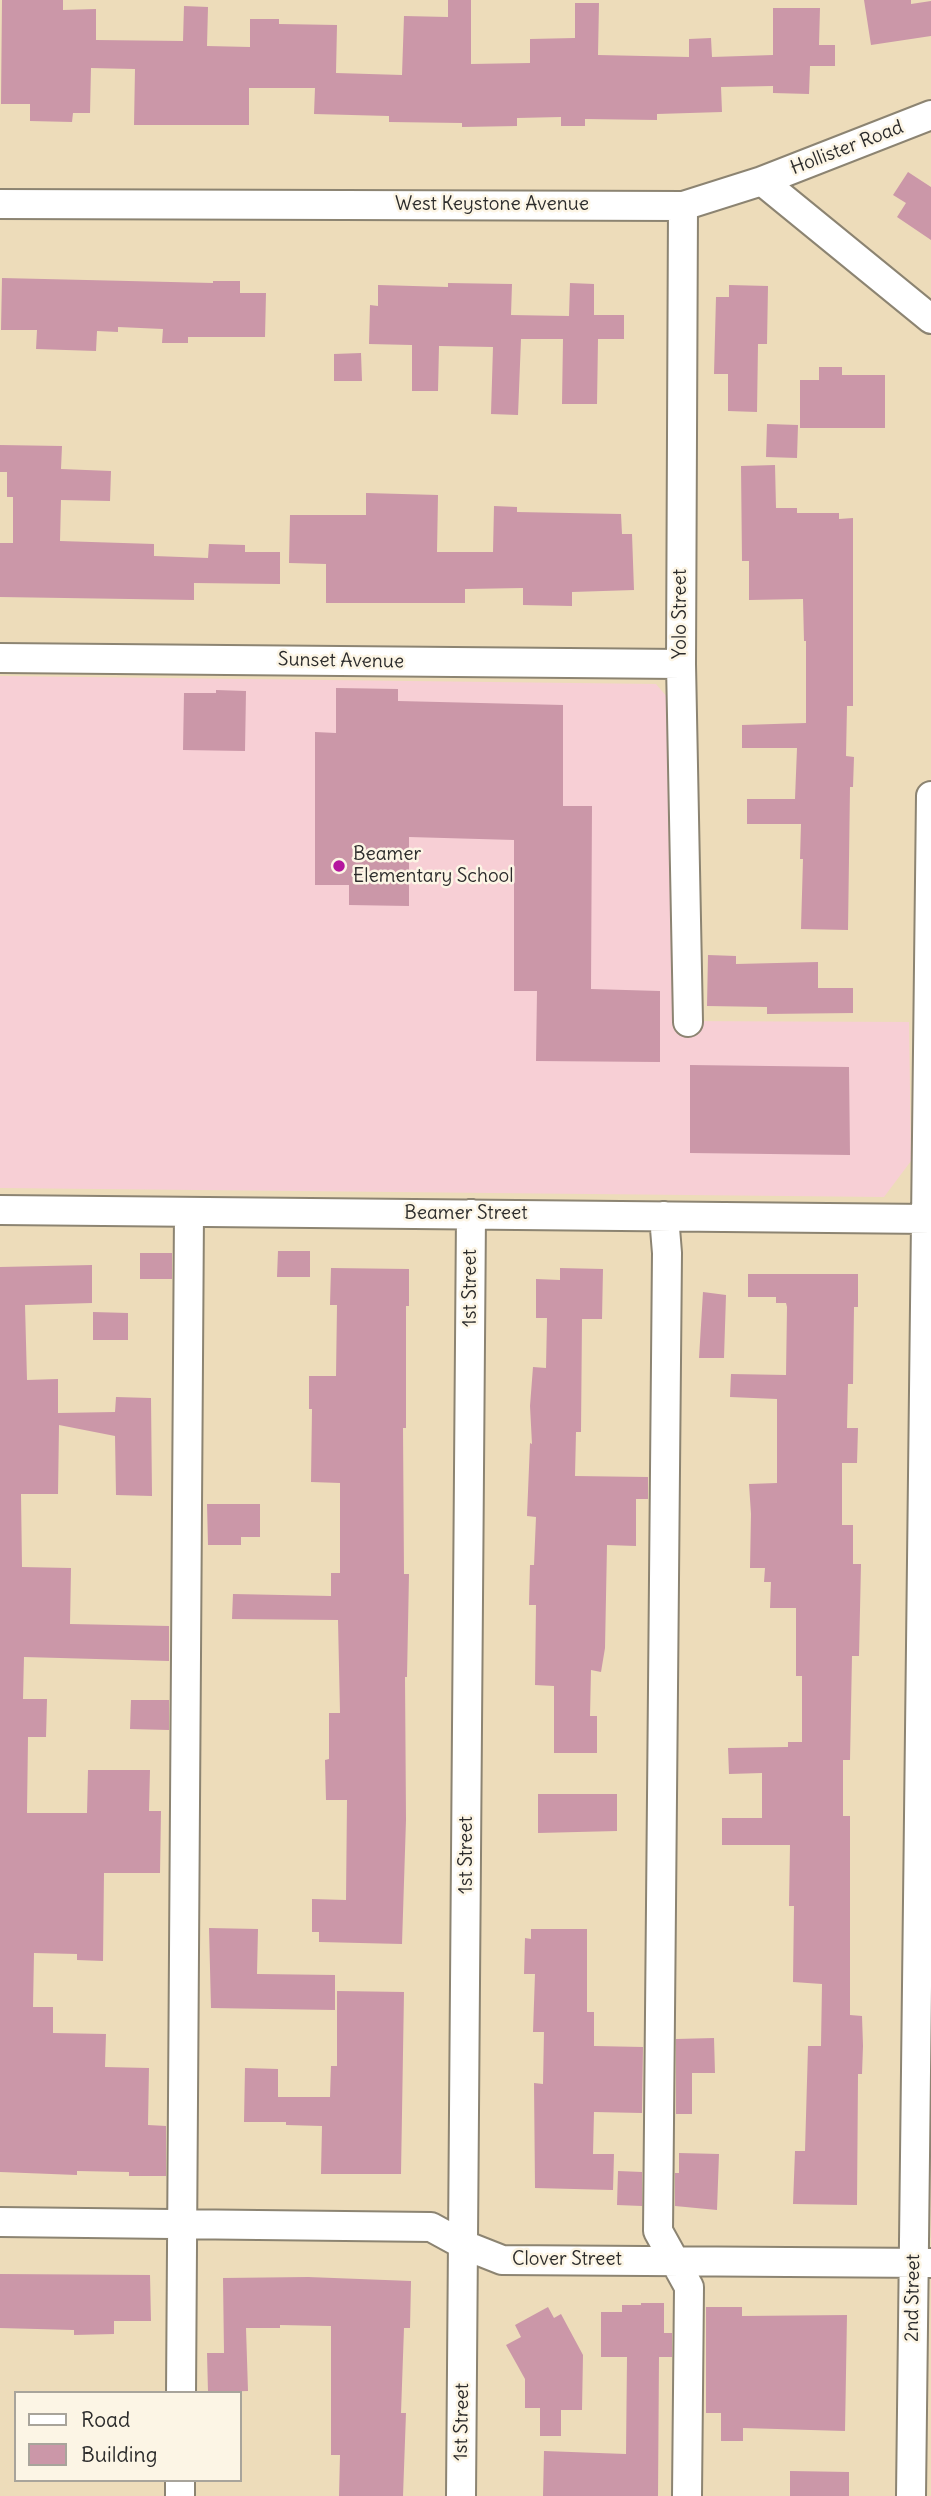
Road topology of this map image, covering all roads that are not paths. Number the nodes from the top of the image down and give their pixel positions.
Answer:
1 (931, 115) edge
2 (762, 181) junction
3 (0, 204) edge
4 (683, 206) junction
5 (931, 319) edge
6 (0, 658) edge
7 (681, 664) junction
8 (931, 796) edge
9 (688, 1022) dead end
10 (0, 1210) edge
11 (189, 1212) junction
12 (471, 1214) junction
13 (664, 1216) junction
14 (928, 1219) edge
15 (924, 1986) edge
16 (0, 2222) edge
17 (183, 2225) junction
18 (464, 2245) junction
19 (673, 2261) junction
20 (922, 2263) edge
21 (181, 2391) edge
22 (461, 2496) edge
23 (687, 2496) edge
24 (911, 2496) edge

1 - 2 street, Hollister Road
2 - 4 street, West Keystone Avenue
2 - 5 street
3 - 4 street, West Keystone Avenue
4 - 7 street, Yolo Street
6 - 7 street, Sunset Avenue
7 - 9 street, Yolo Street
8 - 14 street, 2nd Street
10 - 11 street, Beamer Street
11 - 12 street, Beamer Street
11 - 17 street
12 - 13 street, Beamer Street
12 - 18 street, 1st Street
13 - 14 street, Beamer Street
13 - 19 street
14 - 15 street, 2nd Street
15 - 20 street, 2nd Street
16 - 17 street, Clover Street
17 - 18 street, Clover Street
17 - 21 street
18 - 19 street, Clover Street
18 - 22 street, 1st Street
19 - 20 street, Clover Street
19 - 23 street
20 - 24 street, 2nd Street

